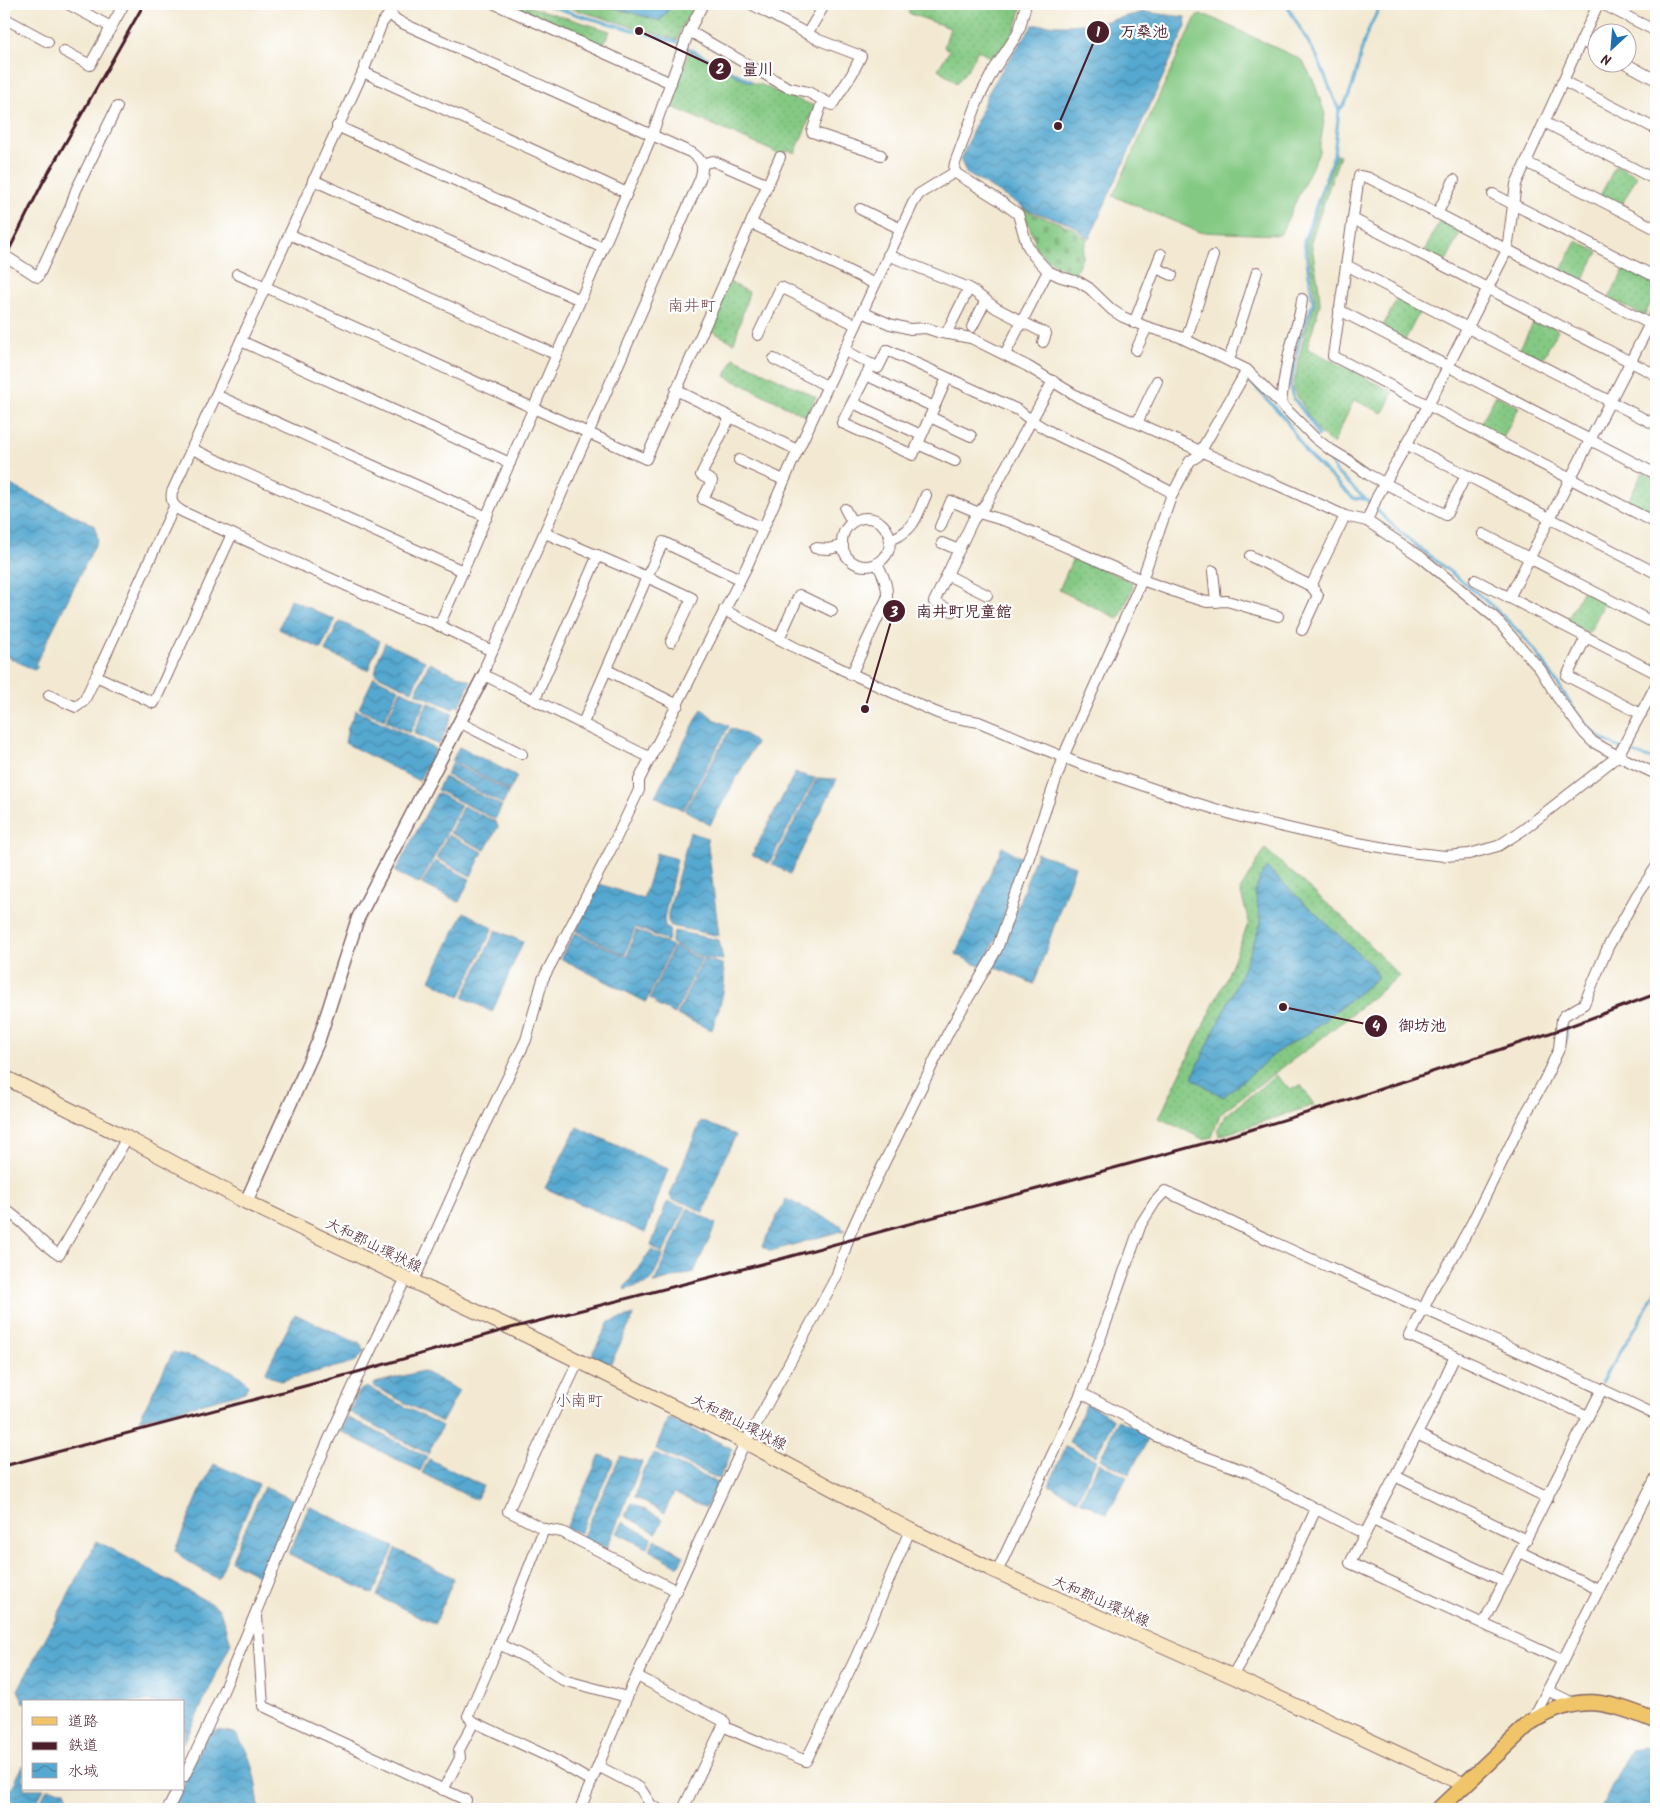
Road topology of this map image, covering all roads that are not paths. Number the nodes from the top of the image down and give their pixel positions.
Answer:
1 (68, 4) edge
2 (124, 4) edge
3 (495, 4) edge
4 (703, 4) edge
5 (751, 4) edge
6 (825, 4) edge
7 (1026, 4) edge
8 (1598, 4) edge
9 (1602, 4) edge
10 (763, 7) edge
11 (388, 8) edge
12 (4, 18) edge
13 (111, 27) junction
14 (1656, 31) edge
15 (807, 34) junction
16 (687, 35) junction
17 (1581, 41) junction
18 (48, 42) dead end
19 (1588, 45) edge
20 (64, 51) dead end
21 (1638, 70) edge
22 (363, 72) junction
23 (1656, 80) edge
24 (1563, 81) junction
25 (671, 82) junction
26 (823, 100) junction
27 (117, 107) dead end
28 (1544, 122) junction
29 (337, 126) junction
30 (1656, 129) edge
31 (652, 135) junction
32 (881, 155) dead end
33 (780, 157) dead end
34 (1526, 162) junction
35 (702, 164) junction
36 (955, 172) junction
37 (313, 180) junction
38 (1454, 180) dead end
39 (1656, 180) edge
40 (768, 185) junction
41 (627, 193) junction
42 (1493, 194) dead end
43 (1513, 204) junction
44 (860, 209) dead end
45 (1437, 214) junction
46 (1353, 219) junction
47 (752, 223) junction
48 (901, 229) junction
49 (1656, 229) edge
50 (289, 234) junction
51 (603, 248) junction
52 (1507, 250) junction
53 (1161, 254) dead end
54 (4, 255) edge
55 (888, 256) junction
56 (1213, 256) dead end
57 (1346, 265) junction
58 (1156, 268) junction
59 (1048, 271) junction
60 (1257, 272) dead end
61 (237, 274) dead end
62 (1172, 275) dead end
63 (1656, 277) edge
64 (875, 284) junction
65 (265, 288) junction
66 (968, 288) junction
67 (1488, 289) junction
68 (1302, 299) dead end
69 (580, 300) junction
70 (986, 300) junction
71 (1339, 310) junction
72 (862, 312) junction
73 (1656, 312) edge
74 (1022, 321) junction
75 (1134, 322) junction
76 (856, 325) junction
77 (1653, 325) edge
78 (1147, 327) junction
79 (972, 328) dead end
80 (1468, 328) junction
81 (946, 334) junction
82 (758, 335) dead end
83 (1186, 340) junction
84 (241, 341) junction
85 (1043, 342) dead end
86 (844, 350) junction
87 (1136, 350) dead end
88 (1005, 354) junction
89 (557, 355) junction
90 (774, 359) dead end
91 (1229, 360) junction
92 (1631, 362) junction
93 (872, 364) junction
94 (1448, 366) junction
95 (1247, 370) junction
96 (1656, 375) edge
97 (866, 376) junction
98 (947, 378) junction
99 (1157, 380) dead end
100 (1052, 381) junction
101 (827, 386) junction
102 (676, 390) junction
103 (216, 395) junction
104 (1610, 401) junction
105 (852, 402) junction
106 (1282, 404) junction
107 (1428, 406) junction
108 (534, 408) junction
109 (932, 412) junction
110 (730, 417) junction
111 (1031, 422) junction
112 (1137, 423) junction
113 (1656, 425) edge
114 (588, 433) junction
115 (971, 436) dead end
116 (919, 439) junction
117 (1590, 440) junction
118 (1406, 444) junction
119 (192, 449) junction
120 (797, 450) junction
121 (1201, 451) junction
122 (739, 460) dead end
123 (955, 461) dead end
124 (510, 462) junction
125 (1656, 474) edge
126 (1466, 475) junction
127 (1570, 479) junction
128 (784, 480) junction
129 (1384, 483) junction
130 (1173, 493) junction
131 (926, 495) dead end
132 (174, 507) junction
133 (845, 509) dead end
134 (979, 513) junction
135 (487, 516) junction
136 (1345, 516) junction
137 (1368, 518) junction
138 (1550, 518) junction
139 (852, 522) junction
140 (1656, 523) edge
141 (940, 527) dead end
142 (762, 528) junction
143 (544, 533) junction
144 (232, 534) junction
145 (1483, 534) dead end
146 (890, 540) junction
147 (942, 543) dead end
148 (843, 546) junction
149 (815, 548) dead end
150 (959, 550) junction
151 (598, 556) junction
152 (1250, 556) dead end
153 (1529, 558) junction
154 (877, 563) junction
155 (463, 571) junction
156 (1213, 571) dead end
157 (1656, 573) edge
158 (947, 575) junction
159 (647, 577) junction
160 (740, 579) junction
161 (1142, 580) junction
162 (1475, 580) dead end
163 (1311, 586) junction
164 (987, 595) dead end
165 (1509, 598) junction
166 (1216, 602) junction
167 (724, 610) junction
168 (832, 611) dead end
169 (952, 611) dead end
170 (1278, 616) dead end
171 (1656, 624) edge
172 (439, 626) junction
173 (1302, 630) dead end
174 (1586, 637) junction
175 (779, 639) junction
176 (672, 642) dead end
177 (492, 651) junction
178 (607, 670) junction
179 (1656, 673) edge
180 (484, 675) junction
181 (851, 675) junction
182 (96, 676) junction
183 (1656, 685) edge
184 (49, 694) dead end
185 (535, 699) junction
186 (678, 705) junction
187 (1641, 714) junction
188 (459, 722) junction
189 (584, 723) junction
190 (1621, 752) junction
191 (522, 754) dead end
192 (651, 758) junction
193 (1064, 758) junction
194 (1656, 774) edge
195 (1656, 867) edge
196 (4, 1078) edge
197 (127, 1138) junction
198 (246, 1202) junction
199 (4, 1209) edge
200 (410, 1280) junction
201 (1423, 1309) junction
202 (1455, 1356) junction
203 (578, 1362) junction
204 (1602, 1389) junction
205 (1081, 1393) junction
206 (1656, 1415) edge
207 (1588, 1416) junction
208 (1417, 1434) junction
209 (745, 1442) junction
210 (1395, 1476) junction
211 (1656, 1477) edge
212 (1548, 1498) junction
213 (1316, 1509) junction
214 (1373, 1520) junction
215 (544, 1529) junction
216 (910, 1530) junction
217 (1365, 1534) junction
218 (1526, 1540) junction
219 (1520, 1552) junction
220 (997, 1572) junction
221 (1505, 1582) junction
222 (1598, 1589) junction
223 (677, 1591) junction
224 (256, 1614) junction
225 (1483, 1624) junction
226 (500, 1644) junction
227 (1562, 1660) junction
228 (637, 1676) junction
229 (1232, 1676) junction
230 (1547, 1690) junction
231 (627, 1697) junction
232 (1573, 1703) junction
233 (1656, 1721) edge
234 (474, 1722) junction
235 (1531, 1722) junction
236 (723, 1726) junction
237 (598, 1766) junction
238 (185, 1775) edge
239 (591, 1782) junction
240 (1465, 1785) junction
241 (178, 1790) edge
242 (443, 1790) junction
243 (168, 1809) edge
244 (464, 1809) edge
245 (580, 1809) edge
246 (658, 1809) edge
247 (683, 1809) edge
248 (1439, 1809) edge

1 - 13 street
2 - 13 street
3 - 25 street
4 - 16 street
5 - 10 street
6 - 15 street
7 - 36 street
8 - 17 street
9 - 14 street
10 - 15 street
11 - 22 street
11 - 31 street
12 - 18 street
13 - 20 street
15 - 26 street
16 - 25 street
16 - 26 street
17 - 19 street
17 - 24 street
21 - 23 street
22 - 29 street
22 - 41 street
24 - 28 street
24 - 30 street
25 - 31 street
26 - 32 street
27 - 54 street
28 - 34 street
28 - 39 street
29 - 37 street
29 - 51 street
31 - 35 street
31 - 41 street
33 - 40 street
34 - 43 street
34 - 49 street
35 - 40 street
35 - 114 street
36 - 48 street
36 - 59 street
37 - 50 street
37 - 69 street
38 - 45 street
40 - 47 street
41 - 51 street
42 - 43 street
43 - 52 street
43 - 63 street
44 - 48 street
45 - 46 street
45 - 52 street
46 - 57 street
46 - 67 street
47 - 64 street
47 - 102 street
48 - 55 street
50 - 65 street
50 - 89 street
51 - 69 street
52 - 67 street
52 - 77 street
53 - 58 street
55 - 64 street
55 - 66 street
56 - 83 street
57 - 71 street
57 - 80 street
58 - 62 street
58 - 75 street
59 - 74 street
59 - 75 street
60 - 91 street
61 - 65 street
64 - 72 street
65 - 84 street
65 - 108 street
66 - 70 street
66 - 81 street
67 - 80 street
67 - 92 street
68 - 106 street
69 - 89 street
70 - 74 street
70 - 79 street
71 - 94 street
71 - 107 street
72 - 76 street
72 - 81 street
73 - 77 street
74 - 85 street
74 - 88 street
75 - 78 street
76 - 82 street
76 - 86 street
77 - 92 street
78 - 83 street
78 - 87 street
80 - 94 street
80 - 104 street
81 - 88 street
83 - 91 street
84 - 103 street
84 - 124 street
86 - 93 street
86 - 101 street
88 - 100 street
89 - 108 street
90 - 101 street
91 - 95 street
92 - 96 street
92 - 104 street
93 - 97 street
93 - 98 street
94 - 107 street
94 - 117 street
95 - 106 street
95 - 121 street
97 - 105 street
97 - 109 street
98 - 109 street
98 - 111 street
99 - 112 street
100 - 111 street
100 - 112 street
101 - 120 street
102 - 110 street
102 - 114 street
103 - 119 street
103 - 135 street
104 - 113 street
104 - 117 street
105 - 116 street
105 - 116 street
106 - 129 street
107 - 118 street
107 - 127 street
108 - 114 street
108 - 124 street
109 - 115 street
109 - 116 street
110 - 120 street
110 - 142 street
111 - 130 street
111 - 134 street
112 - 121 street
114 - 143 street
116 - 123 street
117 - 125 street
117 - 127 street
118 - 126 street
118 - 129 street
119 - 132 street
119 - 155 street
120 - 128 street
121 - 130 street
121 - 136 street
122 - 128 street
124 - 135 street
126 - 129 street
126 - 138 street
127 - 138 street
127 - 140 street
128 - 142 street
129 - 137 street
130 - 161 street
131 - 146 street
132 - 144 street
132 - 182 street
133 - 139 street
134 - 141 street
134 - 150 street
134 - 161 street
135 - 155 street
136 - 137 street
136 - 163 street
137 - 190 street
138 - 153 street
138 - 157 street
139 - 146 street
139 - 148 street
142 - 160 street
143 - 151 street
143 - 177 street
144 - 172 street
144 - 182 street
145 - 153 street
146 - 154 street
147 - 150 street
148 - 149 street
148 - 154 street
150 - 158 street
151 - 159 street
151 - 185 street
152 - 163 street
153 - 165 street
153 - 171 street
154 - 181 street
155 - 172 street
156 - 166 street
158 - 164 street
158 - 169 street
159 - 160 street
159 - 176 street
159 - 178 street
160 - 167 street
161 - 166 street
161 - 193 street
162 - 165 street
163 - 173 street
165 - 174 street
166 - 170 street
167 - 175 street
167 - 186 street
168 - 175 street
172 - 177 street
174 - 179 street
174 - 187 street
175 - 181 street
177 - 180 street
178 - 186 street
178 - 189 street
180 - 185 street
180 - 188 street
181 - 193 street
182 - 184 street
183 - 187 street
185 - 189 street
186 - 192 street
187 - 190 street
188 - 191 street
188 - 198 street
189 - 192 street
190 - 193 street
190 - 194 street
192 - 200 street
193 - 209 street
195 - 201 street
196 - 197 main road, 大和郡山環状線
197 - 198 main road, 大和郡山環状線
197 - 199 street
198 - 200 main road, 大和郡山環状線
200 - 203 main road, 大和郡山環状線
200 - 224 street
201 - 202 street
201 - 204 street
201 - 205 street
202 - 207 street
202 - 208 street
203 - 209 main road, 大和郡山環状線
203 - 215 street
204 - 206 street
204 - 207 street
205 - 213 street
205 - 220 street
207 - 212 street
208 - 210 street
208 - 212 street
209 - 216 main road, 大和郡山環状線
209 - 223 street
210 - 214 street
210 - 218 street
211 - 222 street
212 - 218 street
213 - 217 street
213 - 229 street
214 - 217 street
214 - 221 street
215 - 223 street
215 - 226 street
216 - 220 main road, 大和郡山環状線
216 - 236 street
217 - 225 street
218 - 219 street
219 - 221 street
219 - 222 street
220 - 229 main road, 大和郡山環状線
221 - 225 street
222 - 227 street
223 - 228 street
224 - 238 street
224 - 242 street
225 - 227 street
226 - 231 street
226 - 234 street
227 - 230 street
228 - 231 street
228 - 236 street
229 - 240 main road, 大和郡山環状線
230 - 232 street
230 - 235 street
231 - 237 street
232 - 233 main road
232 - 235 main road
234 - 239 street
234 - 242 street
235 - 240 main road
236 - 247 street
237 - 239 street
237 - 246 street
239 - 245 street
240 - 248 main road
241 - 243 street
242 - 244 street

